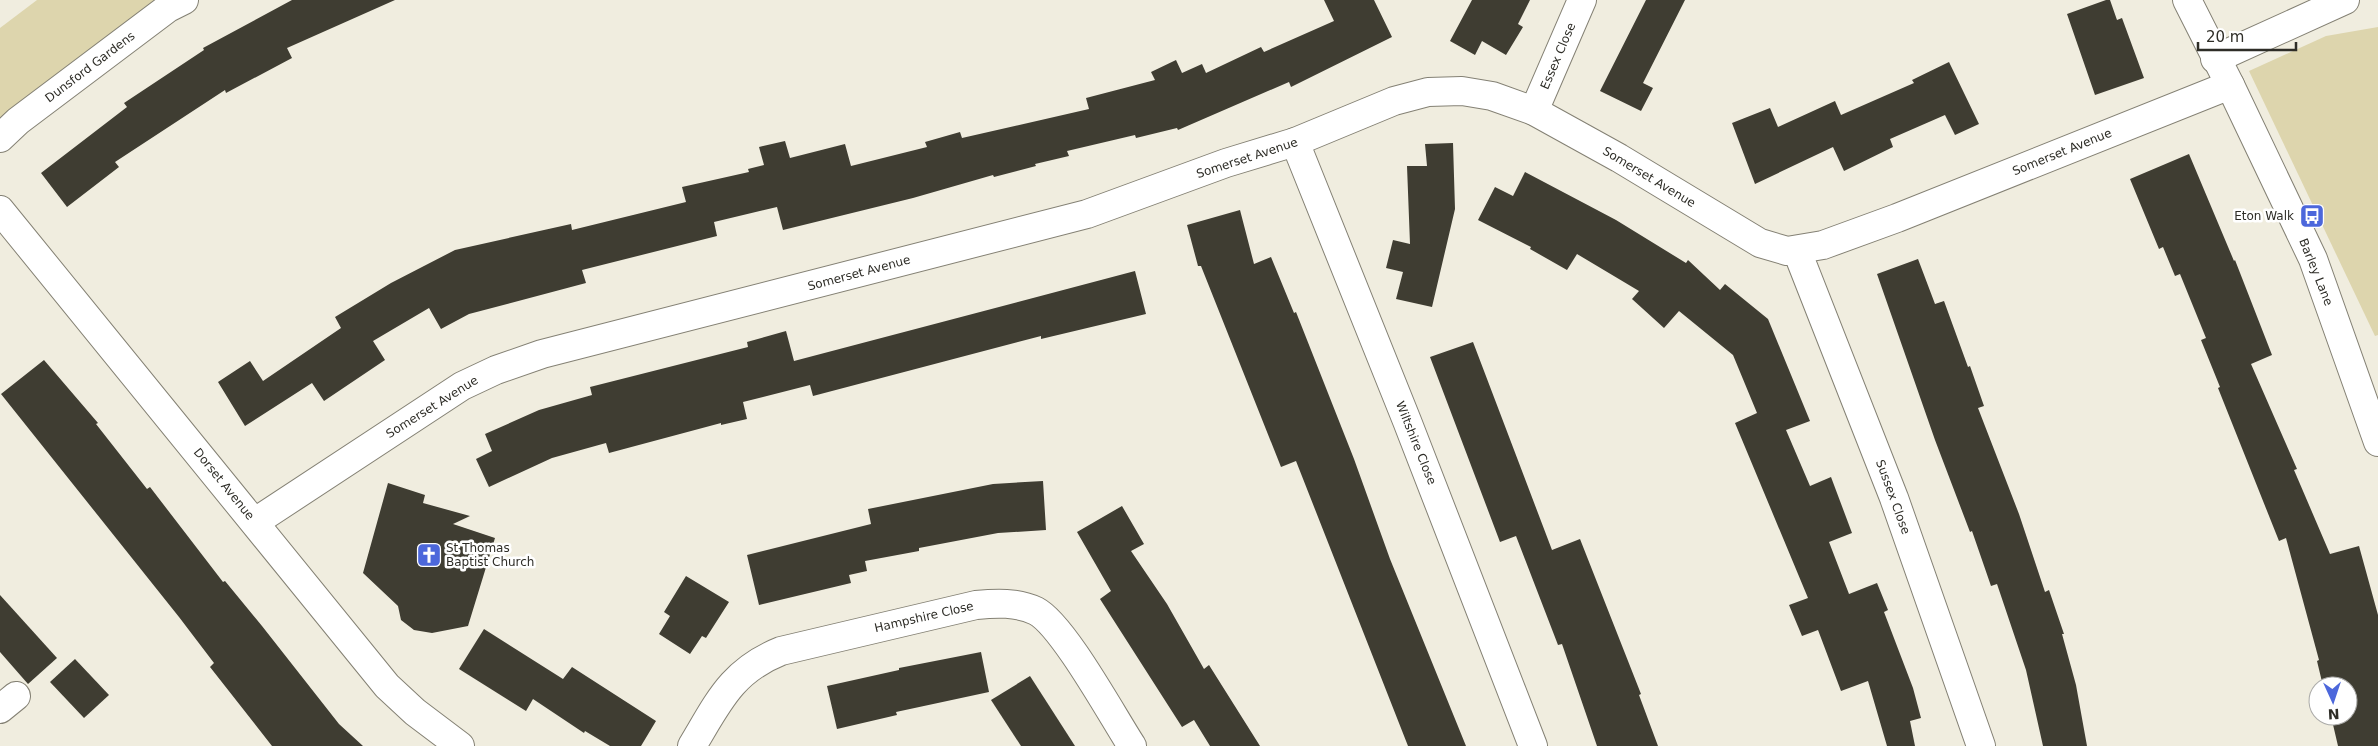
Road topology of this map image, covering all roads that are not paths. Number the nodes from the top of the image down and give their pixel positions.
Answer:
1 (184, 0) edge
2 (1582, 0) edge
3 (2186, 0) edge
4 (2345, 0) edge
5 (2215, 59) junction
6 (2230, 85) junction
7 (1534, 111) junction
8 (0, 138) edge
9 (1294, 142) junction
10 (0, 210) edge
11 (1797, 251) junction
12 (2378, 442) edge
13 (255, 522) junction
14 (460, 746) edge
15 (692, 746) edge
16 (1132, 746) edge
17 (1534, 746) edge
18 (1981, 746) edge

1 - 8 street, Dunsford Gardens
2 - 7 street, Essex Close
3 - 5 street, Barley Lane
4 - 5 street
5 - 6 street, Barley Lane
6 - 11 street, Somerset Avenue
6 - 12 street, Barley Lane
7 - 9 street, Somerset Avenue
7 - 11 street, Somerset Avenue
9 - 13 street, Somerset Avenue
9 - 17 street, Wiltshire Close
10 - 13 street, Dorset Avenue
11 - 18 street, Sussex Close
13 - 14 street, Dorset Avenue
15 - 16 street, Hampshire Close

